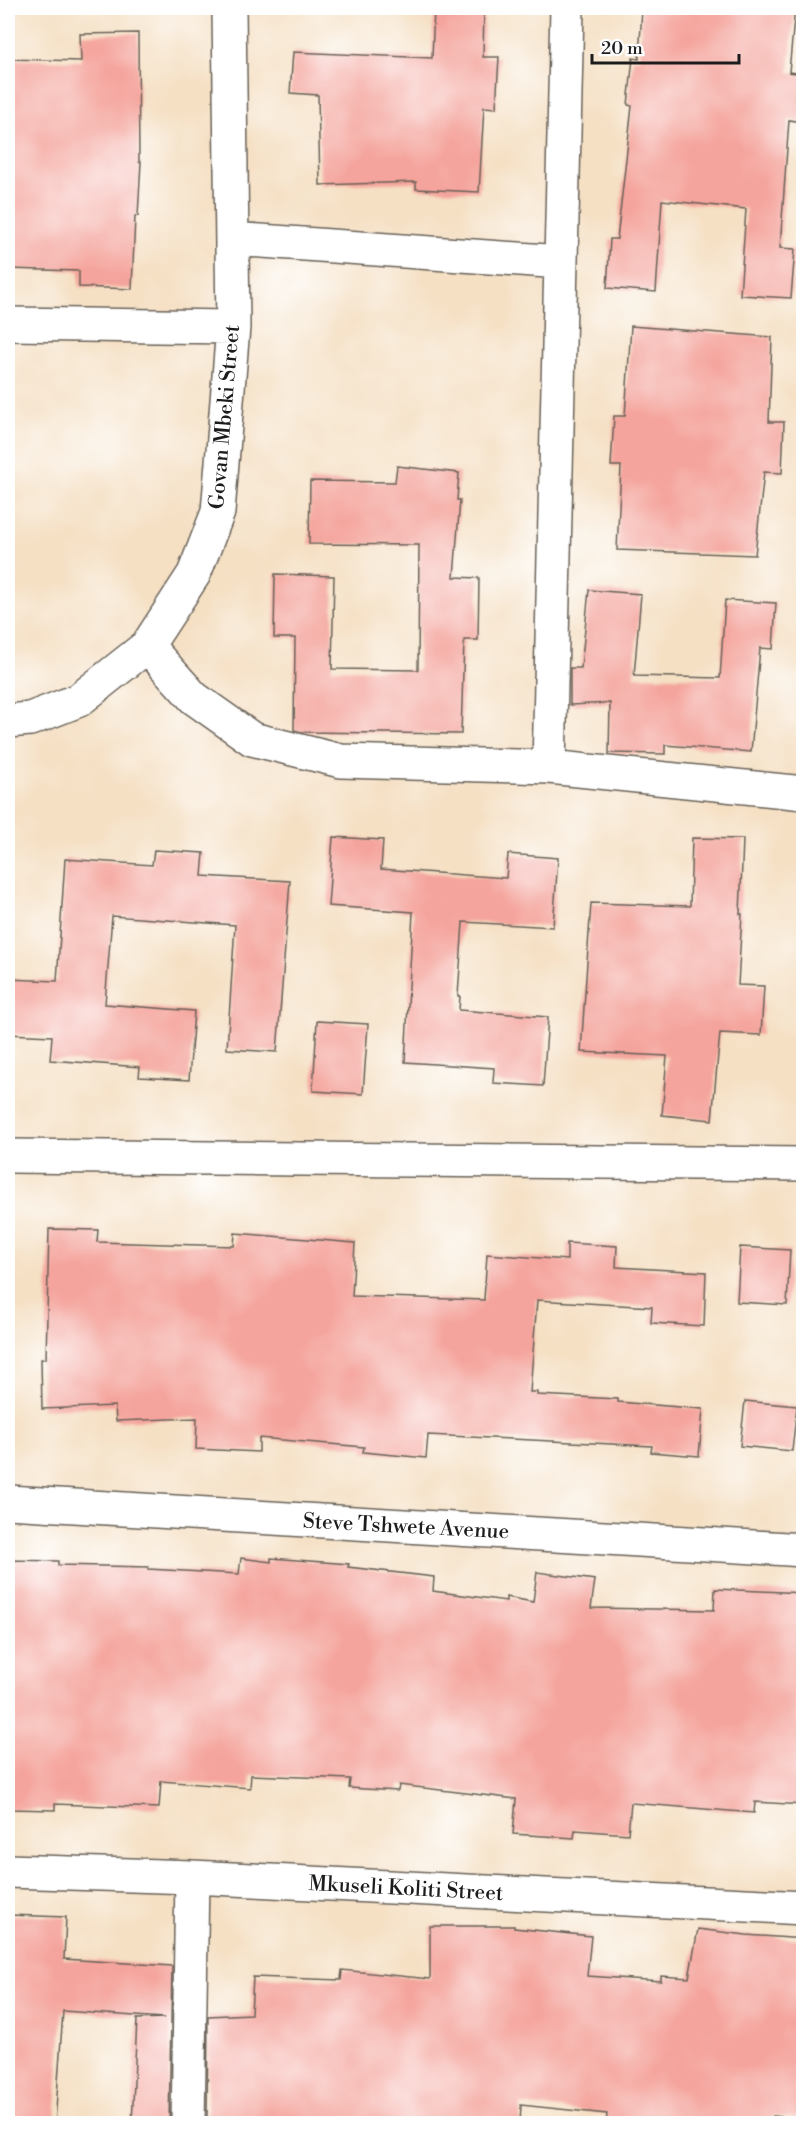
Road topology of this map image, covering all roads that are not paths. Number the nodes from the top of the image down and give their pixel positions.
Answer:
1 (229, 8) edge
2 (567, 8) edge
3 (232, 239) junction
4 (561, 262) junction
5 (8, 324) edge
6 (233, 327) junction
7 (147, 646) junction
8 (8, 721) edge
9 (549, 767) junction
10 (804, 793) edge
11 (8, 1156) edge
12 (804, 1164) edge
13 (8, 1502) edge
14 (804, 1550) edge
15 (8, 1871) edge
16 (192, 1877) junction
17 (804, 1908) edge
18 (188, 2124) edge

1 - 3 street, Govan Mbeki Street
2 - 4 street
3 - 4 street
3 - 6 street, Govan Mbeki Street
4 - 9 street
5 - 6 street
6 - 7 street, Govan Mbeki Street
7 - 8 street, Govan Mbeki Street
7 - 9 street
9 - 10 street
11 - 12 street
13 - 14 street, Steve Tshwete Avenue
15 - 16 street, Mkuseli Koliti Street
16 - 17 street, Mkuseli Koliti Street
16 - 18 street

